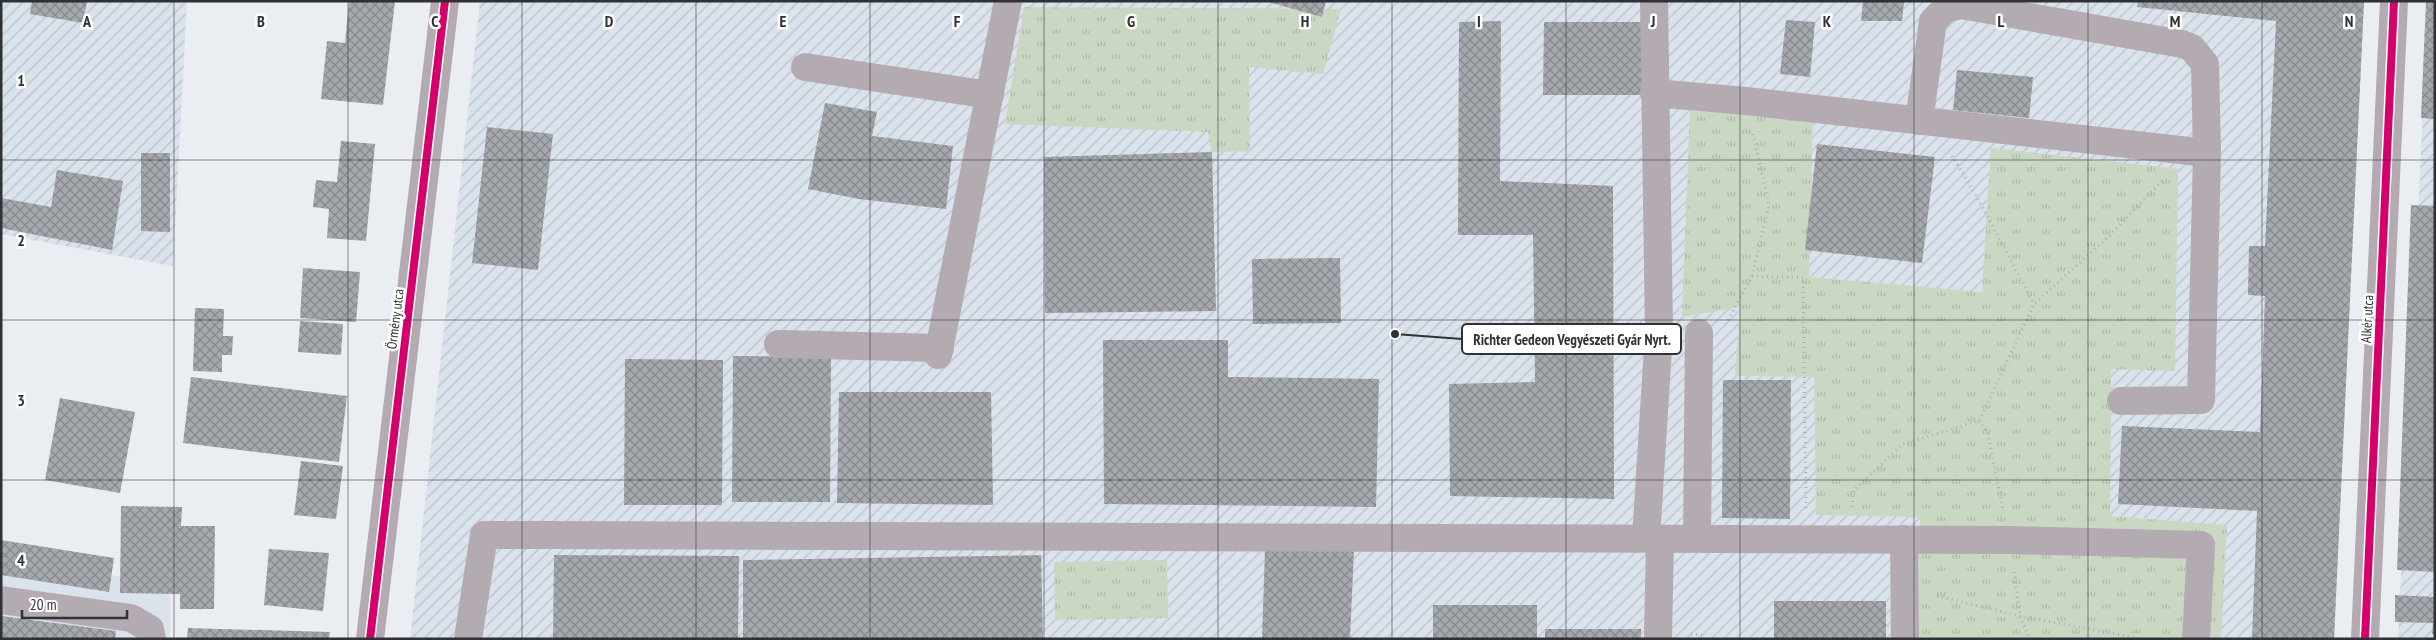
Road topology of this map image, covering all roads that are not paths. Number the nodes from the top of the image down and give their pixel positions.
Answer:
1 (445, 1) edge
2 (1008, 1) edge
3 (1654, 1) edge
4 (2394, 1) edge
5 (805, 67) dead end
6 (1654, 94) junction
7 (990, 95) junction
8 (1924, 121) junction
9 (2207, 153) junction
10 (1699, 334) road end
11 (778, 344) dead end
12 (2121, 401) dead end
13 (1653, 538) junction
14 (1697, 538) junction
15 (1904, 539) junction
16 (1, 600) edge
17 (152, 639) edge
18 (370, 639) edge
19 (468, 639) edge
20 (1658, 639) edge
21 (1905, 639) edge
22 (2196, 639) edge
23 (2365, 639) edge

1 - 18 street, Örmény utca
2 - 7 street
3 - 6 street
4 - 23 street, Alkér utca
5 - 7 street
6 - 8 street
6 - 13 street
7 - 11 street
8 - 9 street
8 - 9 street
9 - 12 street
10 - 14 street
13 - 14 street
13 - 19 street
13 - 20 street
14 - 15 street
15 - 21 street
15 - 22 street
16 - 17 street

